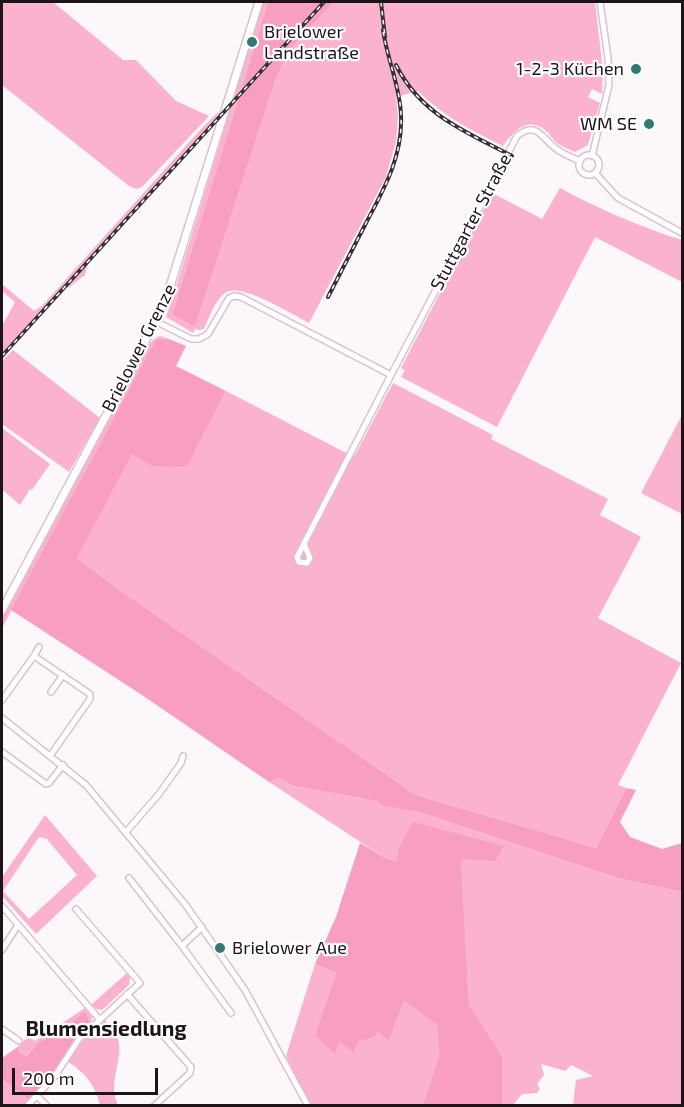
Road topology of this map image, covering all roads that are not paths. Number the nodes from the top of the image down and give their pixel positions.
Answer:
1 (259, 2) edge
2 (600, 2) edge
3 (592, 156) junction
4 (580, 161) junction
5 (595, 173) junction
6 (682, 233) edge
7 (155, 321) junction
8 (391, 375) junction
9 (304, 544) dead end
10 (2, 610) edge
11 (39, 647) dead end
12 (34, 656) junction
13 (63, 675) junction
14 (51, 692) dead end
15 (2, 700) edge
16 (4, 720) edge
17 (2, 728) edge
18 (2, 752) edge
19 (50, 756) junction
20 (183, 756) dead end
21 (63, 765) junction
22 (126, 832) junction
23 (129, 878) dead end
24 (2, 906) edge
25 (76, 909) dead end
26 (18, 925) junction
27 (202, 927) junction
28 (182, 946) junction
29 (2, 950) edge
30 (128, 994) junction
31 (231, 1013) dead end
32 (99, 1020) junction
33 (2, 1029) edge
34 (19, 1041) dead end
35 (37, 1096) junction
36 (27, 1106) edge
37 (47, 1106) edge
38 (154, 1106) edge
39 (308, 1106) edge

1 - 7 main road, Brielower Grenze
2 - 3 street
3 - 4 street
3 - 5 street
4 - 5 street
4 - 8 street, Stuttgarter Straße
5 - 6 street
7 - 8 street
7 - 10 main road, Brielower Grenze
8 - 9 street, Stuttgarter Straße
11 - 12 street
12 - 13 street
12 - 15 street
13 - 14 street
13 - 19 street
16 - 17 street
16 - 19 street
18 - 21 street
19 - 21 street
20 - 22 street
21 - 22 street
22 - 27 street
23 - 28 street
24 - 26 street
25 - 30 street
26 - 29 street
26 - 32 street
27 - 28 street
27 - 39 street
28 - 31 street
30 - 32 street
30 - 38 street
32 - 35 street
33 - 34 street
35 - 36 street
35 - 37 street

